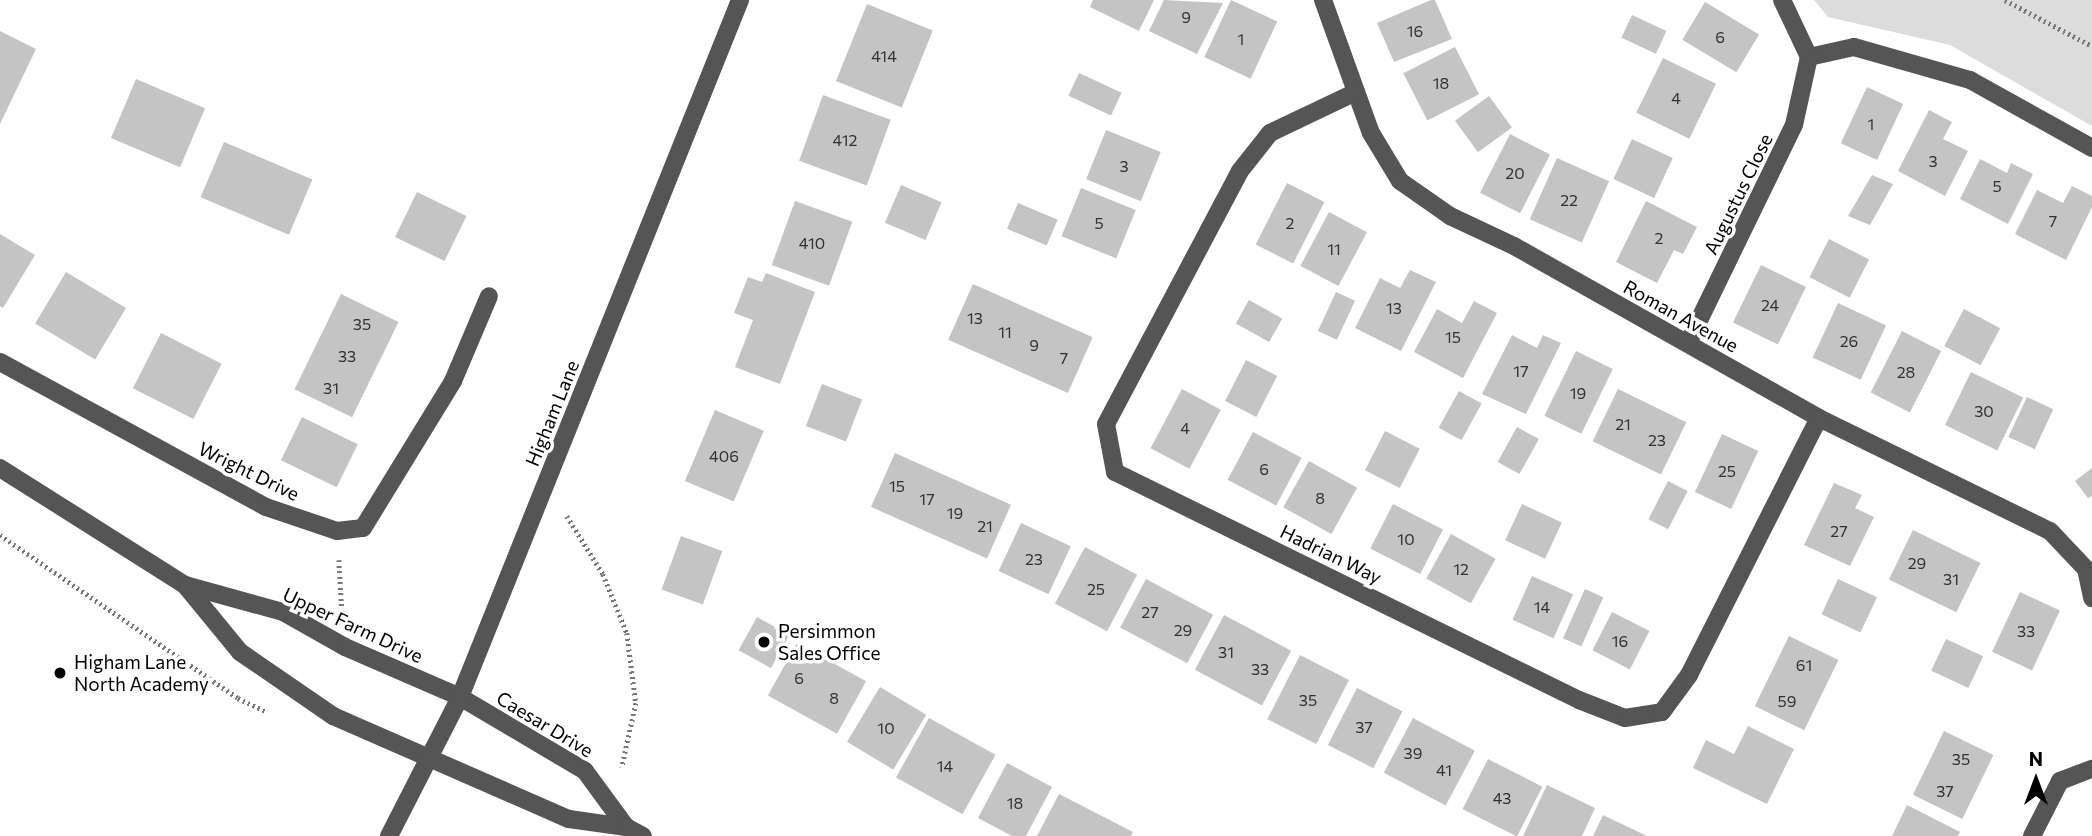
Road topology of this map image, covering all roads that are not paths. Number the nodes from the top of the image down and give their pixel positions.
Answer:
1 (740, 0) edge
2 (1323, 0) edge
3 (1782, 0) edge
4 (1809, 57) junction
5 (1356, 92) junction
6 (2092, 148) edge
7 (489, 296) dead end
8 (1688, 343) junction
9 (0, 362) edge
10 (1819, 418) junction
11 (0, 468) edge
12 (2089, 568) edge
13 (185, 585) junction
14 (2092, 598) edge
15 (460, 697) junction
16 (428, 759) junction
17 (2092, 769) edge
18 (626, 827) junction
19 (389, 836) edge
20 (643, 836) edge
21 (2032, 836) edge

1 - 15 street, Higham Lane
2 - 5 street, Roman Avenue
3 - 4 street
4 - 6 street
4 - 8 street, Augustus Close
5 - 8 street, Roman Avenue
5 - 10 street, Hadrian Way
7 - 9 street, Wright Drive
8 - 10 street, Roman Avenue
10 - 12 street, Roman Avenue
11 - 13 street, Upper Farm Drive
12 - 14 street, Roman Avenue
13 - 15 street, Upper Farm Drive
13 - 16 street, Upper Farm Drive
15 - 16 street, Higham Lane
15 - 18 street, Caesar Drive
16 - 18 street, Caesar Drive
16 - 19 street, Higham Lane
17 - 21 street
18 - 20 street, Caesar Drive

